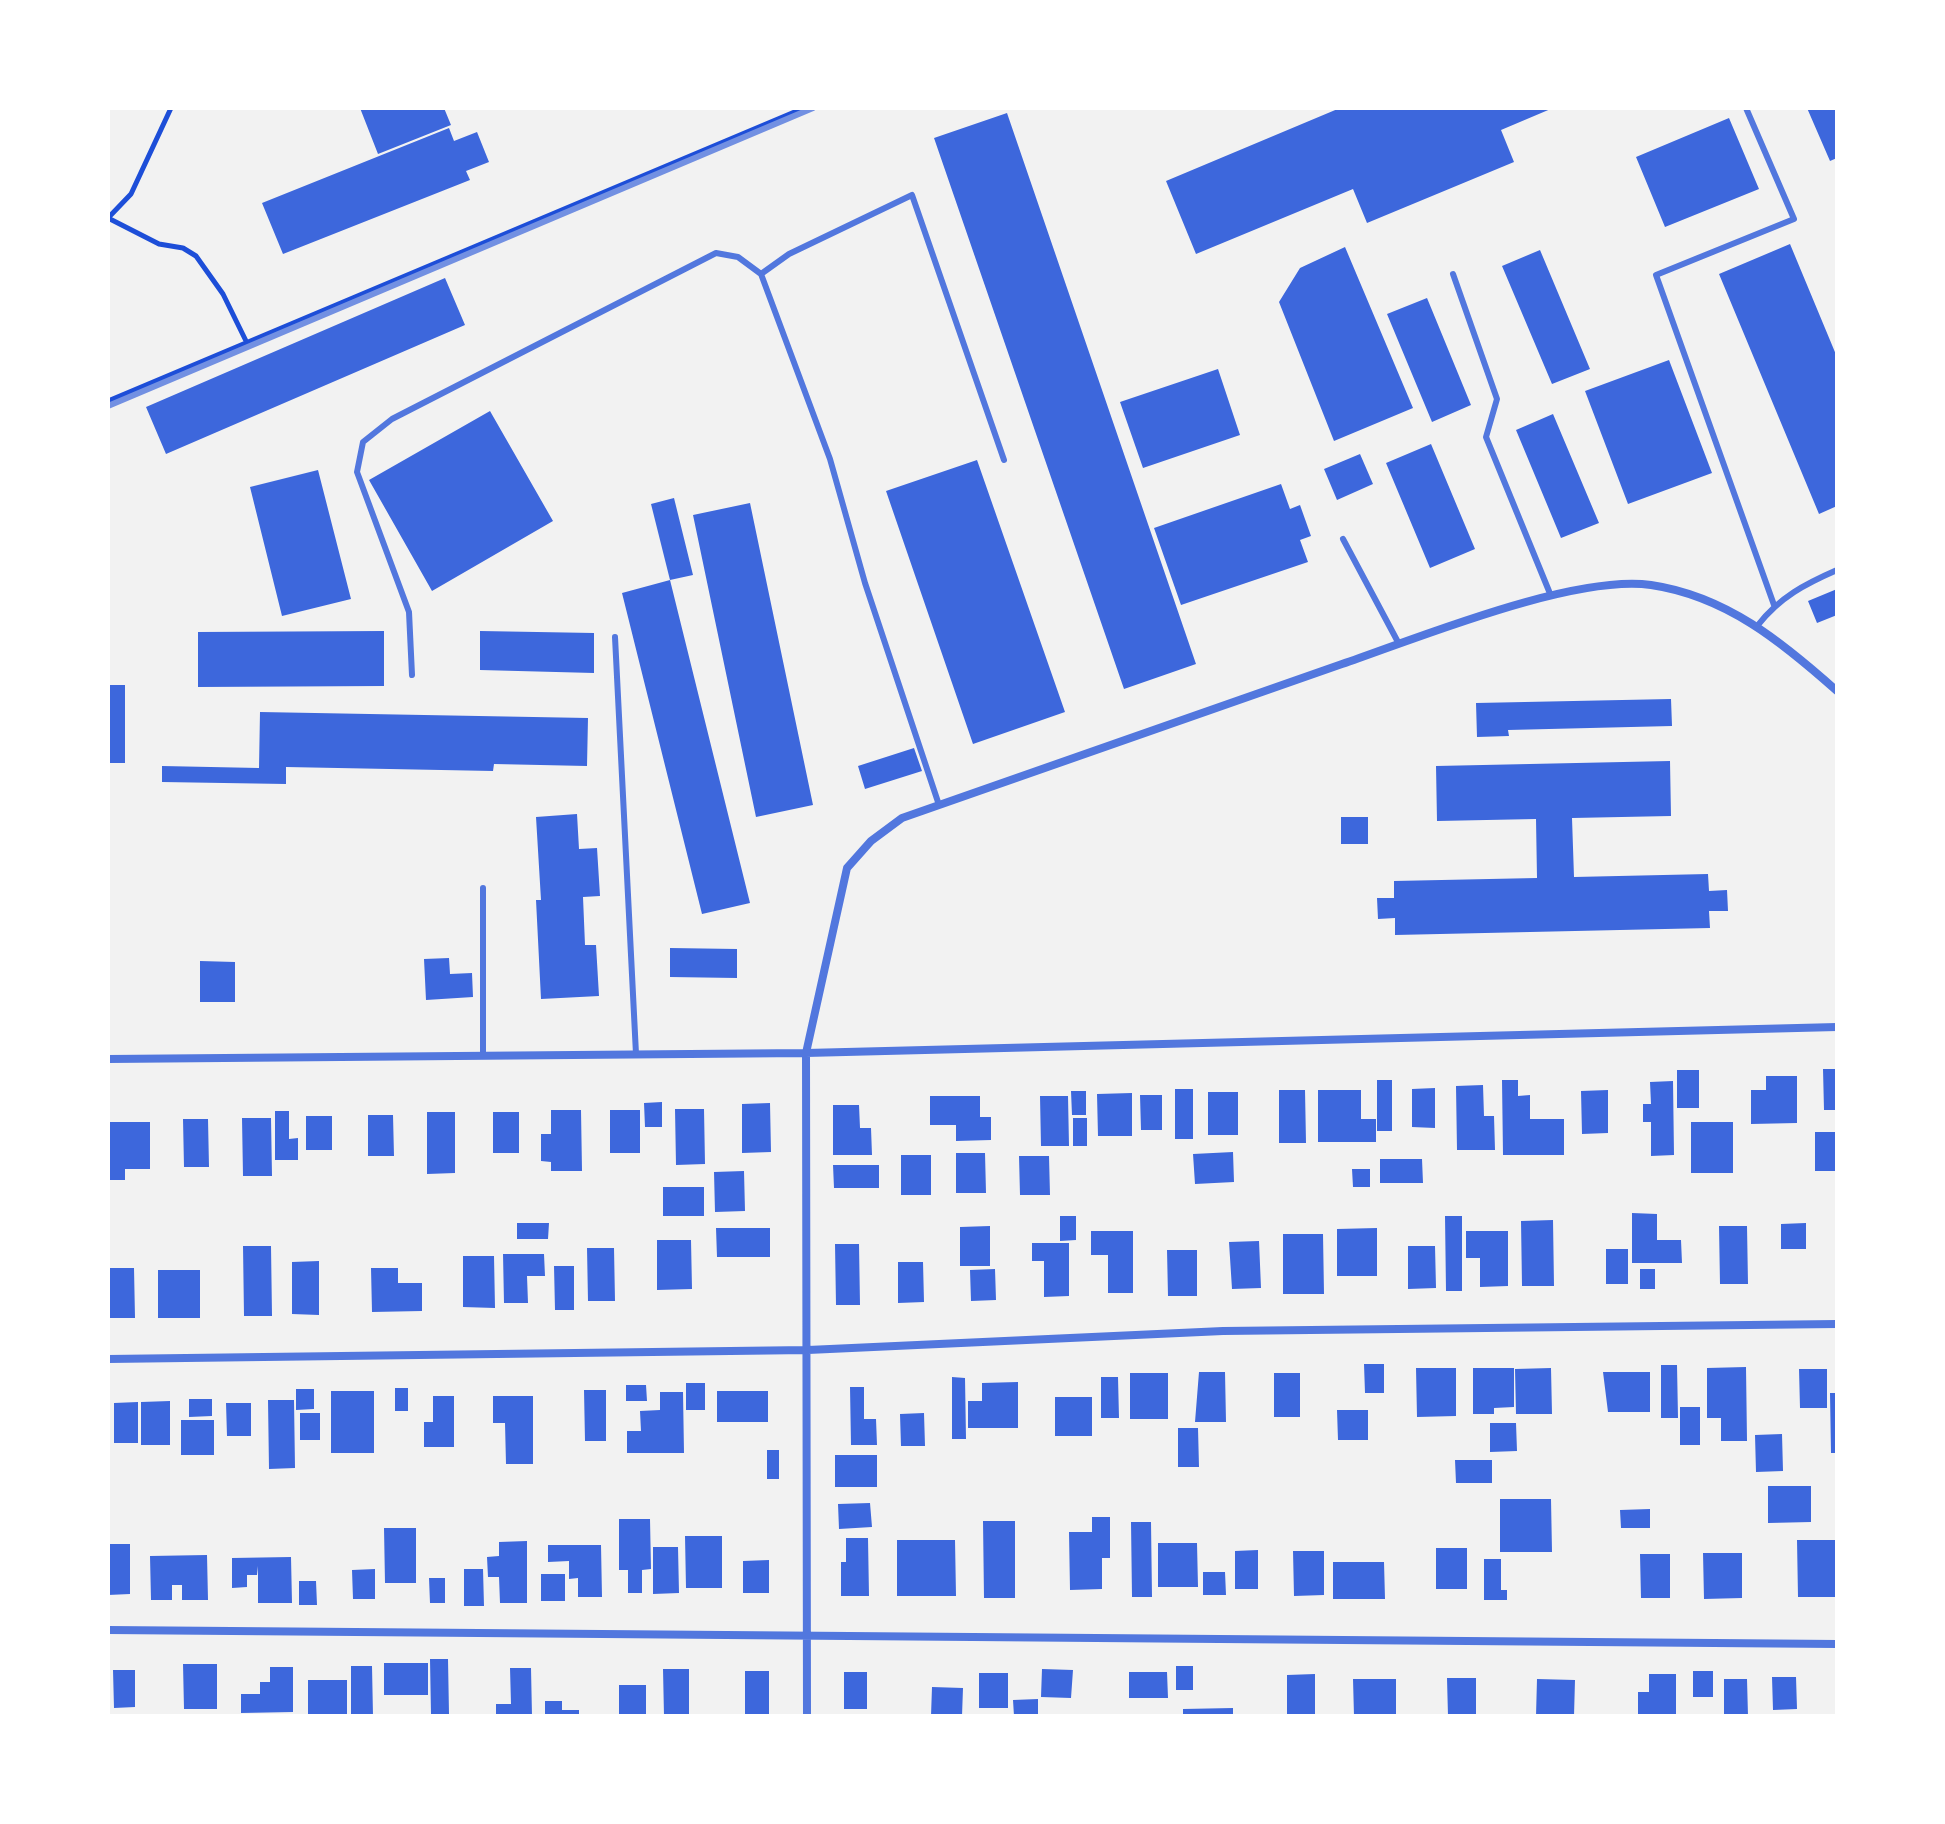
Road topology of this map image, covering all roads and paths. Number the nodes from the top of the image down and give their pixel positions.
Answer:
1 (171, 108) edge
2 (804, 108) edge
3 (1746, 108) edge
4 (108, 218) edge
5 (761, 274) junction
6 (1453, 274) dead end
7 (247, 343) junction
8 (108, 401) edge
9 (1004, 460) dead end
10 (1343, 539) dead end
11 (1837, 570) edge
12 (1551, 596) junction
13 (1774, 605) junction
14 (1758, 625) junction
15 (615, 637) dead end
16 (1399, 644) junction
17 (412, 675) dead end
18 (1837, 691) edge
19 (939, 805) junction
20 (483, 888) dead end
21 (1837, 1027) edge
22 (806, 1053) junction
23 (636, 1054) junction
24 (483, 1055) junction
25 (108, 1059) edge
26 (1837, 1324) edge
27 (808, 1350) junction
28 (108, 1359) edge
29 (108, 1630) edge
30 (809, 1634) junction
31 (1837, 1644) edge
32 (807, 1716) edge

1 - 4 path
2 - 7 path
3 - 13 lane
4 - 7 path
5 - 9 lane
5 - 17 lane
5 - 19 lane
6 - 12 lane
7 - 8 path
10 - 16 lane
11 - 13 lane
12 - 14 street
12 - 16 street
13 - 14 lane
14 - 18 street
15 - 23 lane
16 - 19 street
19 - 22 street
20 - 24 lane
21 - 22 street
22 - 23 street
22 - 27 street
23 - 24 street
24 - 25 street
26 - 27 street
27 - 28 street
27 - 30 street
29 - 30 street
30 - 31 street
30 - 32 street

